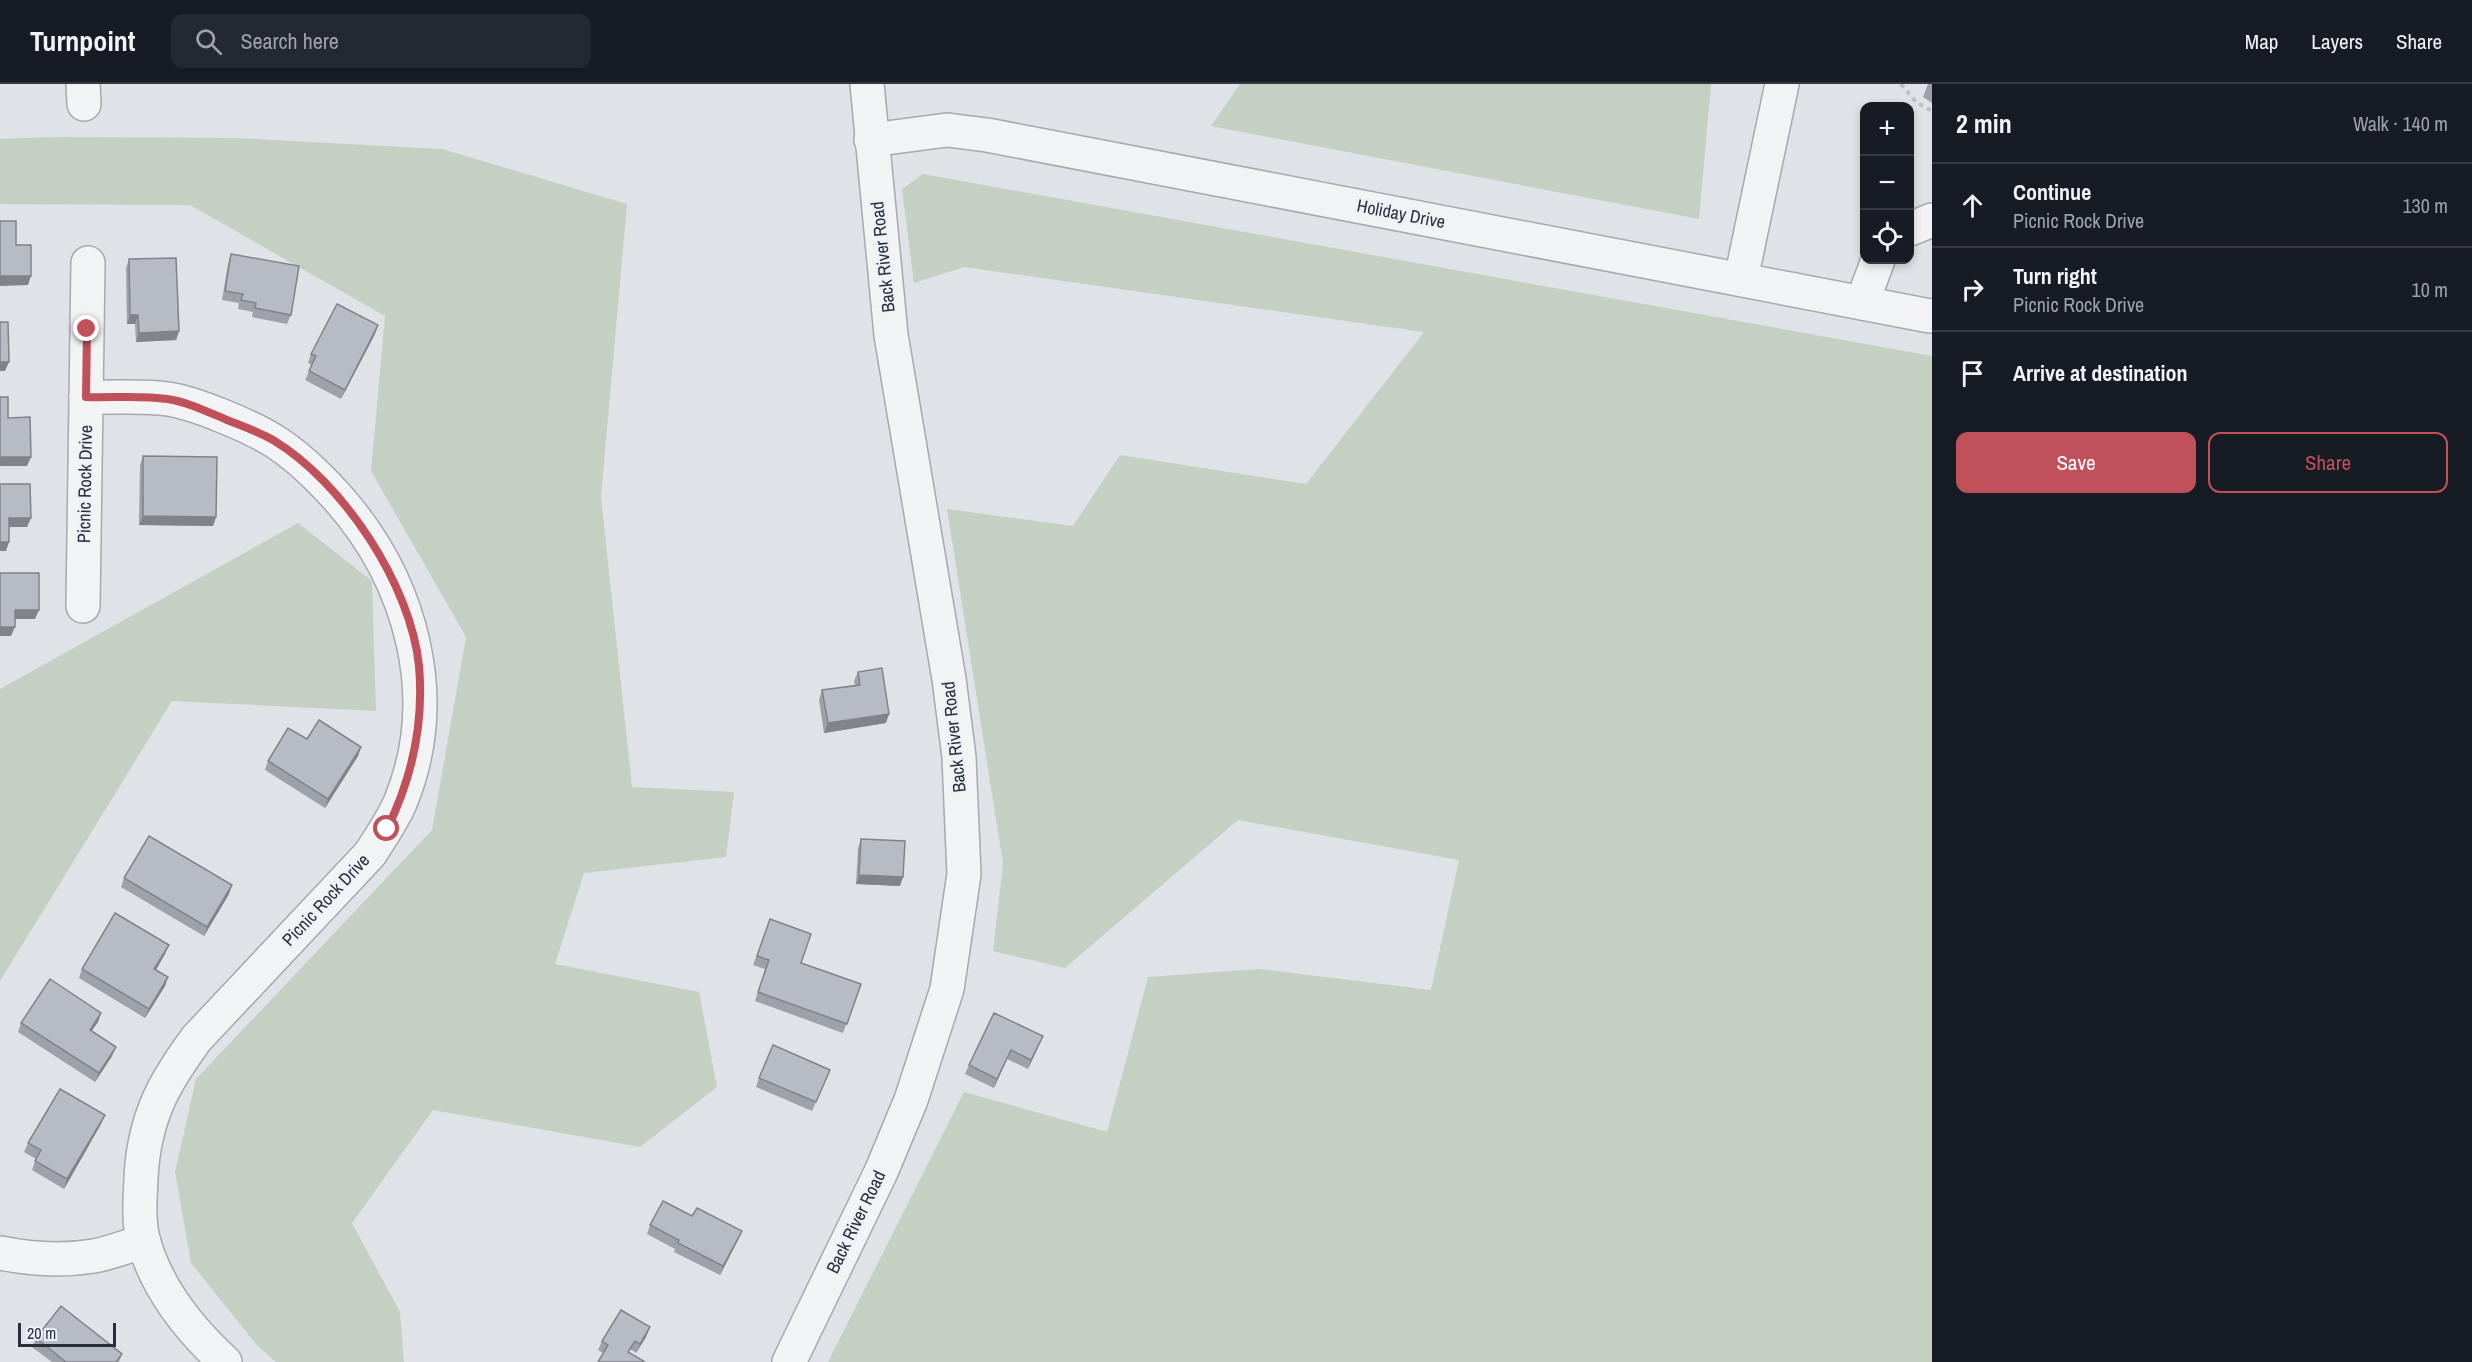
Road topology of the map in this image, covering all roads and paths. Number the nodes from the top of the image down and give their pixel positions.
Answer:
1 (867, 84) edge
2 (1782, 84) edge
3 (1900, 84) edge
4 (1932, 111) edge
5 (871, 140) junction
6 (1932, 220) edge
7 (1914, 227) edge
8 (88, 263) dead end
9 (1877, 264) edge
10 (1741, 279) junction
11 (1862, 303) junction
12 (1930, 316) dead end
13 (86, 397) junction
14 (83, 606) dead end
15 (144, 1242) junction
16 (0, 1253) edge
17 (225, 1362) edge
18 (789, 1362) edge

1 - 5 street, Back River Road
2 - 10 street
3 - 4 path
5 - 10 street, Holiday Drive
5 - 18 street, Back River Road
6 - 7 street
8 - 13 street, Picnic Rock Drive
9 - 11 street
10 - 11 street, Holiday Drive
11 - 12 street, Holiday Drive
13 - 14 street, Picnic Rock Drive
13 - 15 street, Picnic Rock Drive
15 - 16 street
15 - 17 street, Picnic Rock Drive

